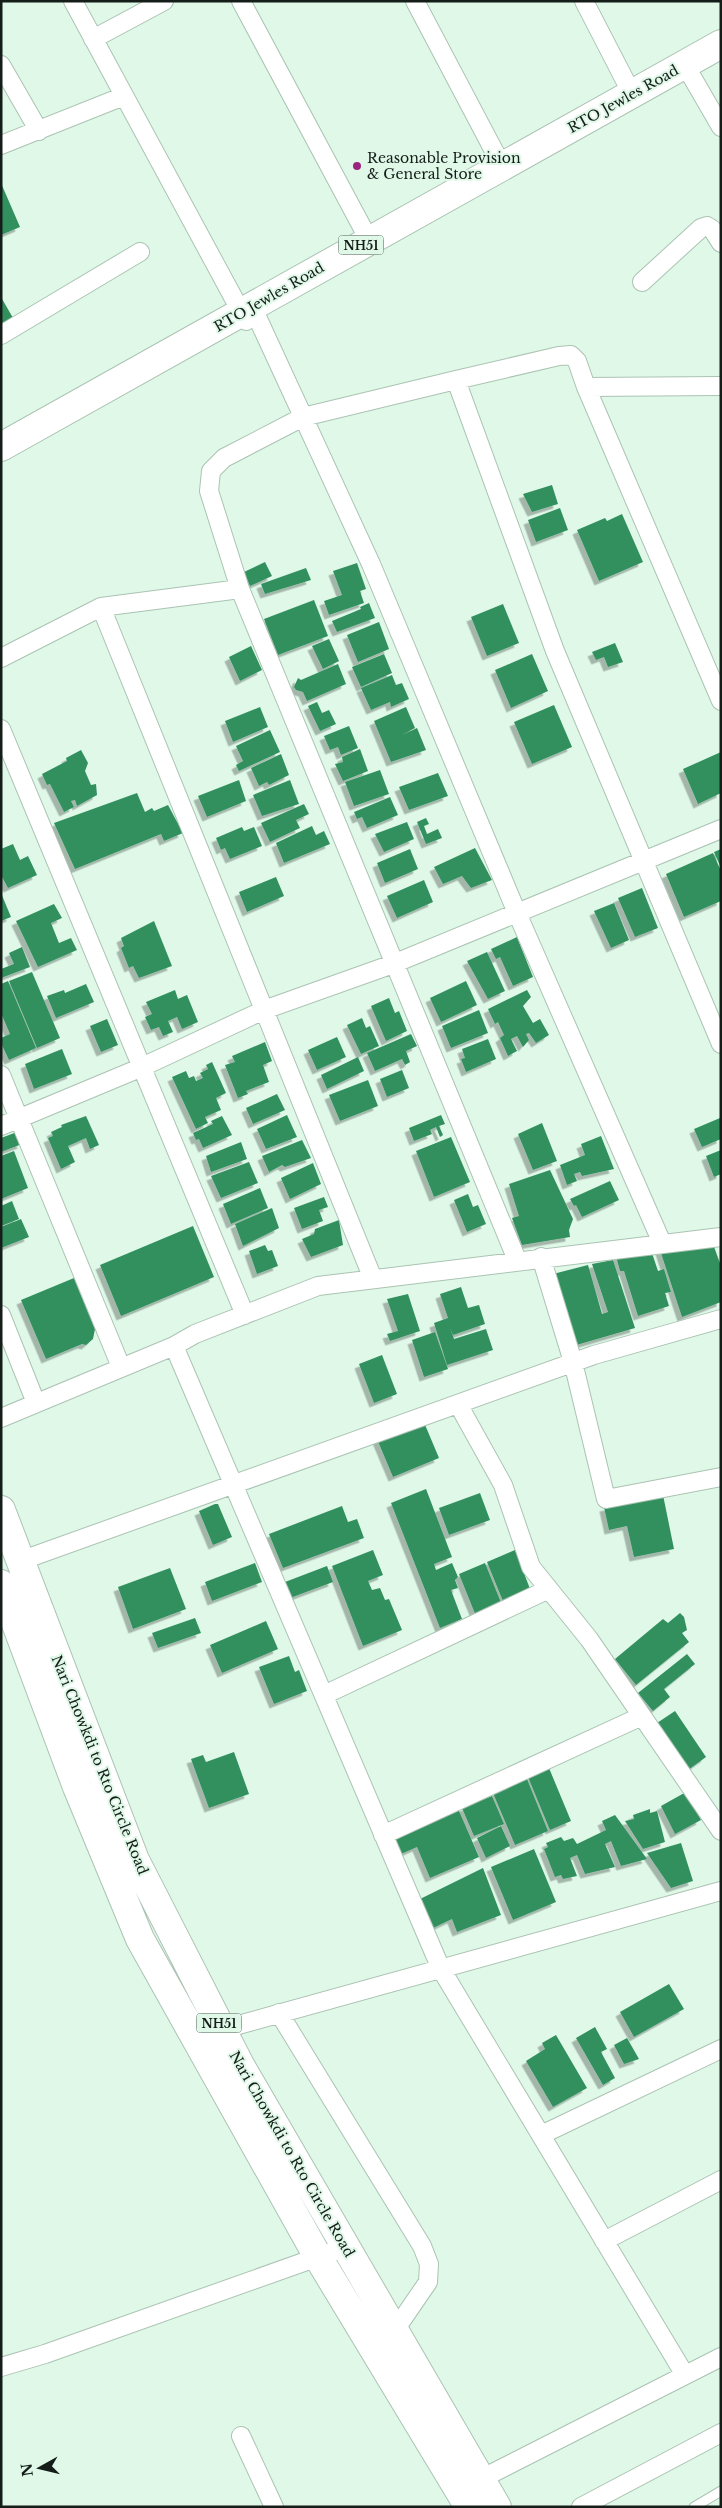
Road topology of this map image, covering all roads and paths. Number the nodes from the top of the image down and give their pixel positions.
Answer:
1 (73, 1) edge
2 (164, 1) edge
3 (241, 1) edge
4 (415, 1) edge
5 (584, 1) edge
6 (93, 39) junction
7 (721, 44) edge
8 (721, 61) edge
9 (1, 65) edge
10 (692, 77) junction
11 (632, 94) junction
12 (124, 96) junction
13 (721, 127) edge
14 (39, 130) junction
15 (1, 145) edge
16 (502, 166) junction
17 (369, 240) junction
18 (721, 243) edge
19 (140, 252) dead end
20 (642, 282) dead end
21 (250, 315) junction
22 (1, 335) edge
23 (456, 380) junction
24 (721, 386) edge
25 (586, 387) junction
26 (303, 416) junction
27 (3, 445) edge
28 (240, 589) junction
29 (101, 607) junction
30 (1, 658) edge
31 (721, 701) edge
32 (1, 729) edge
33 (721, 829) edge
34 (642, 861) junction
35 (517, 913) junction
36 (393, 964) junction
37 (264, 1010) junction
38 (721, 1044) edge
39 (140, 1068) junction
40 (1, 1075) edge
41 (18, 1119) junction
42 (1, 1126) edge
43 (721, 1237) edge
44 (662, 1244) junction
45 (541, 1257) junction
46 (517, 1260) junction
47 (373, 1279) junction
48 (1, 1315) edge
49 (245, 1315) junction
50 (721, 1319) edge
51 (174, 1346) junction
52 (574, 1362) junction
53 (121, 1367) junction
54 (36, 1403) junction
55 (458, 1404) junction
56 (1, 1418) edge
57 (721, 1477) edge
58 (234, 1485) junction
59 (1, 1510) edge
60 (20, 1561) junction
61 (549, 1589) junction
62 (4, 1599) edge
63 (324, 1695) junction
64 (642, 1716) junction
65 (721, 1831) edge
66 (384, 1835) junction
67 (721, 1891) edge
68 (440, 1969) junction
69 (280, 2013) junction
70 (222, 2029) junction
71 (196, 2038) junction
72 (721, 2049) edge
73 (540, 2135) junction
74 (721, 2180) edge
75 (604, 2241) junction
76 (346, 2247) junction
77 (318, 2257) junction
78 (395, 2330) junction
79 (721, 2357) edge
80 (1, 2367) edge
81 (685, 2376) junction
82 (721, 2433) edge
83 (240, 2436) dead end
84 (481, 2479) junction
85 (721, 2490) edge
86 (274, 2507) edge
87 (469, 2507) edge
88 (497, 2507) edge
89 (581, 2507) edge
90 (694, 2507) edge

1 - 6 street
2 - 6 street
3 - 17 street
4 - 16 street
5 - 11 street
6 - 12 street
7 - 11 highway, RTO Jewles Road / NH51
8 - 10 highway, RTO Jewles Road / NH51
9 - 14 street
10 - 13 street
10 - 21 highway, RTO Jewles Road / NH51
11 - 16 highway, RTO Jewles Road / NH51
12 - 14 street
12 - 21 street
14 - 15 street
16 - 17 highway, RTO Jewles Road / NH51
17 - 21 highway, RTO Jewles Road / NH51
18 - 20 street
19 - 22 street
21 - 26 street
21 - 27 highway, RTO Jewles Road / NH51
23 - 25 street
23 - 26 street
23 - 34 street
24 - 25 street
25 - 31 street
26 - 28 street
26 - 35 street
28 - 29 street
28 - 36 street
29 - 30 street
29 - 37 street
32 - 39 street
33 - 34 street
34 - 35 street
34 - 38 street
35 - 36 street
35 - 44 street
36 - 37 street
36 - 46 street
37 - 39 street
37 - 47 street
39 - 41 street
39 - 49 street
40 - 41 street
41 - 42 street
41 - 53 street
43 - 44 street
44 - 45 street
45 - 46 street
45 - 52 street
46 - 47 street
47 - 49 street
48 - 54 street
49 - 51 street
50 - 52 street
51 - 53 street
51 - 58 street
52 - 55 street
52 - 57 street
53 - 54 street
54 - 56 street
55 - 58 street
55 - 61 street
58 - 60 street
58 - 63 street
59 - 60 highway, Nari Chowkdi to Rto Circle Road / NH51
60 - 70 highway, Nari Chowkdi to Rto Circle Road / NH51
61 - 63 street
61 - 64 street
62 - 71 highway, NH51
63 - 66 street
64 - 65 street
64 - 66 street
66 - 68 street
67 - 68 street
68 - 69 street
68 - 73 street
69 - 70 street
69 - 78 street
70 - 71 street
70 - 76 highway, Nari Chowkdi to Rto Circle Road / NH51
71 - 77 highway, NH51
72 - 73 street
73 - 75 street
74 - 75 street
75 - 81 street
76 - 77 street
76 - 78 highway, Nari Chowkdi to Rto Circle Road / NH51
77 - 80 street
77 - 87 highway, NH51
78 - 84 highway, Nari Chowkdi to Rto Circle Road / NH51
79 - 81 street
81 - 84 street
82 - 89 street
83 - 86 street
84 - 88 highway, Nari Chowkdi to Rto Circle Road / NH51
85 - 90 lane

